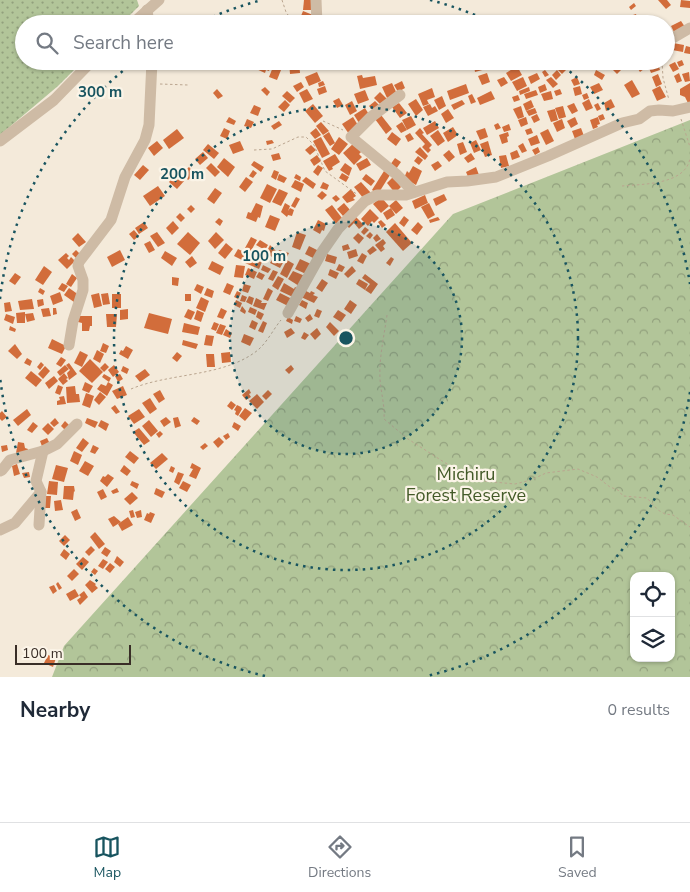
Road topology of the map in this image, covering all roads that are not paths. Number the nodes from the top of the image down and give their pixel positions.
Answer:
1 (159, 0) edge
2 (316, 0) edge
3 (147, 10) junction
4 (142, 15) edge
5 (148, 15) edge
6 (317, 15) edge
7 (690, 28) edge
8 (675, 37) edge
9 (83, 70) edge
10 (152, 70) edge
11 (400, 95) dead end
12 (679, 109) edge
13 (0, 141) edge
14 (414, 192) junction
15 (288, 313) road end
16 (69, 345) dead end
17 (77, 424) dead end
18 (44, 451) junction
19 (0, 471) edge
20 (41, 492) junction
21 (39, 525) dead end
22 (0, 530) edge

1 - 3 street
2 - 6 street
3 - 4 street
3 - 5 street
7 - 8 street
9 - 13 street
10 - 16 street
11 - 14 street
12 - 14 street
14 - 15 street
17 - 18 street
18 - 19 street
18 - 20 street
20 - 21 street
20 - 22 street

